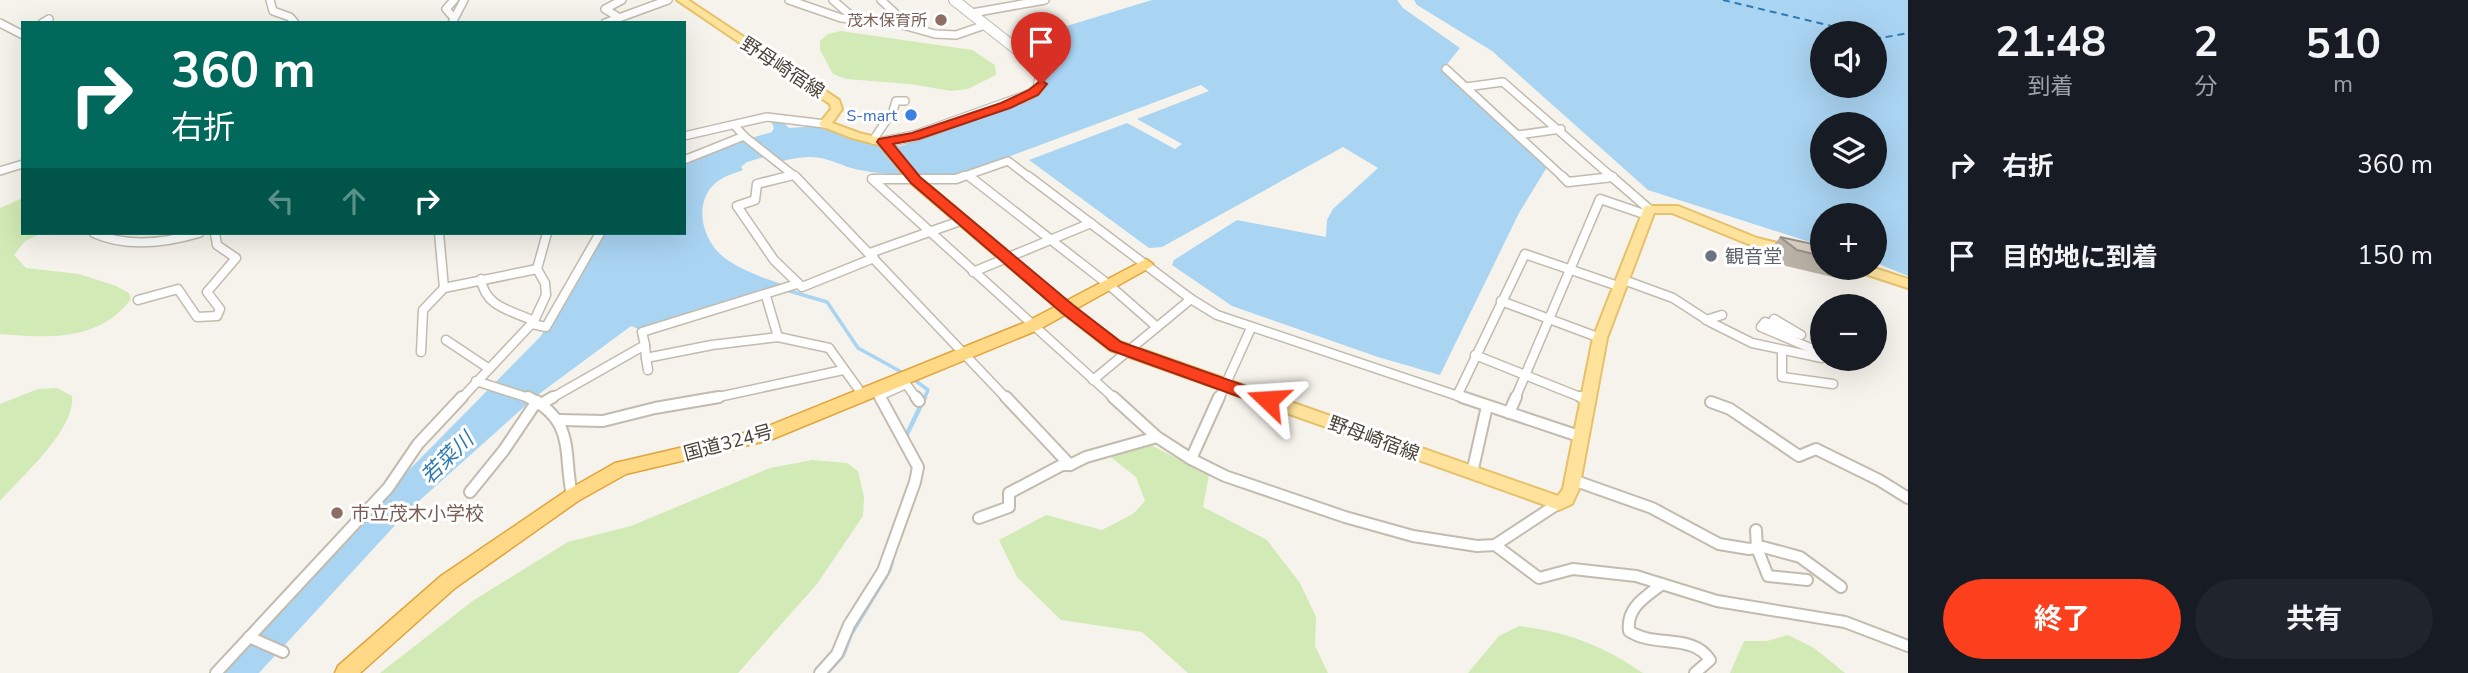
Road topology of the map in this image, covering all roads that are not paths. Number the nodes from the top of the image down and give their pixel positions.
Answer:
1 (270, 0) edge
2 (454, 0) edge
3 (464, 0) edge
4 (622, 0) edge
5 (668, 0) edge
6 (682, 0) edge
7 (789, 0) edge
8 (833, 0) edge
9 (881, 0) edge
10 (954, 0) edge
11 (1045, 0) edge
12 (972, 13) junction
13 (618, 17) junction
14 (453, 20) edge
15 (293, 21) edge
16 (610, 21) edge
17 (858, 21) junction
18 (0, 23) edge
19 (893, 23) junction
20 (985, 25) junction
21 (21, 34) edge
22 (1446, 69) dead end
23 (1466, 87) junction
24 (905, 102) dead end
25 (825, 124) junction
26 (734, 125) junction
27 (1560, 129) junction
28 (1518, 135) junction
29 (686, 136) edge
30 (745, 137) junction
31 (878, 141) junction
32 (686, 159) edge
33 (21, 165) edge
34 (0, 171) edge
35 (794, 175) junction
36 (969, 176) junction
37 (913, 177) junction
38 (1612, 177) junction
39 (1648, 212) junction
40 (963, 220) junction
41 (1091, 223) junction
42 (930, 232) junction
43 (100, 235) edge
44 (192, 235) edge
45 (215, 235) edge
46 (439, 235) edge
47 (546, 235) edge
48 (599, 235) edge
49 (1051, 240) junction
50 (1810, 255) edge
51 (872, 256) junction
52 (1008, 258) junction
53 (1146, 264) junction
54 (537, 269) junction
55 (1569, 269) junction
56 (973, 272) junction
57 (1887, 277) edge
58 (481, 279) junction
59 (1620, 283) junction
60 (1908, 284) edge
61 (793, 285) junction
62 (1109, 285) junction
63 (444, 288) junction
64 (770, 294) junction
65 (1191, 299) junction
66 (138, 300) dead end
67 (1501, 301) junction
68 (1067, 309) junction
69 (1721, 314) dead end
70 (1774, 318) dead end
71 (1549, 319) junction
72 (1706, 320) junction
73 (533, 323) junction
74 (1032, 326) junction
75 (1157, 327) junction
76 (1251, 328) junction
77 (778, 337) junction
78 (1600, 338) junction
79 (446, 340) dead end
80 (645, 345) junction
81 (1810, 350) edge
82 (1127, 351) junction
83 (1782, 351) junction
84 (421, 352) dead end
85 (965, 353) junction
86 (1810, 354) edge
87 (1475, 355) junction
88 (646, 358) junction
89 (488, 368) junction
90 (648, 370) dead end
91 (843, 370) junction
92 (1525, 374) junction
93 (906, 378) junction
94 (1093, 380) junction
95 (475, 381) junction
96 (1833, 384) dead end
97 (1225, 385) junction
98 (862, 394) junction
99 (1457, 396) junction
100 (1586, 400) junction
101 (919, 401) dead end
102 (538, 402) junction
103 (1712, 402) dead end
104 (1487, 406) junction
105 (1509, 413) junction
106 (560, 420) junction
107 (1579, 436) junction
108 (1157, 437) junction
109 (1191, 459) junction
110 (1070, 465) junction
111 (1472, 473) junction
112 (1573, 480) junction
113 (470, 492) dead end
114 (572, 496) junction
115 (1908, 498) edge
116 (1559, 503) junction
117 (979, 518) dead end
118 (1756, 530) dead end
119 (1495, 545) junction
120 (1757, 548) junction
121 (1807, 580) dead end
122 (1662, 584) junction
123 (1841, 587) dead end
124 (251, 638) junction
125 (1908, 646) edge
126 (283, 652) dead end
127 (216, 673) edge
128 (345, 673) edge
129 (820, 673) edge
130 (1695, 673) edge

1 - 15 street
2 - 14 street
3 - 14 street
4 - 13 street
5 - 13 street
6 - 25 main road, 野母崎宿線
7 - 17 street
8 - 17 street
9 - 19 street
10 - 12 street
11 - 12 street
12 - 20 street
13 - 16 street
17 - 19 street
18 - 21 street
19 - 20 street
20 - 31 street
22 - 23 street
23 - 27 street
23 - 28 street
24 - 31 street
25 - 26 street
25 - 31 main road, 野母崎宿線
26 - 29 street
26 - 30 street
27 - 28 street
27 - 38 street
28 - 38 street
30 - 32 street
30 - 35 street
31 - 37 main road, 野母崎宿線
33 - 34 street
35 - 51 street
35 - 61 street
36 - 37 street
36 - 41 street
36 - 49 street
37 - 40 main road, 野母崎宿線
37 - 42 street
38 - 39 street
39 - 50 main road
39 - 55 street
39 - 59 main road
40 - 42 street
40 - 52 main road, 野母崎宿線
41 - 49 street
41 - 53 street
42 - 51 street
42 - 56 street
43 - 44 street
45 - 66 street
46 - 63 street
47 - 54 street
48 - 73 street
49 - 52 street
49 - 62 street
51 - 61 street
51 - 85 street
52 - 56 street
52 - 68 main road, 野母崎宿線
53 - 62 highway, 国道324号
53 - 65 street
54 - 58 street
54 - 73 street
55 - 59 street
55 - 67 street
55 - 71 street
56 - 74 street
57 - 60 main road
58 - 63 street
58 - 73 street
59 - 72 street
59 - 78 main road
61 - 64 street
62 - 68 highway, 国道324号
62 - 75 street
63 - 84 street
64 - 77 street
64 - 80 street
65 - 75 street
65 - 76 street
67 - 71 street
67 - 87 street
68 - 74 highway, 国道324号
68 - 82 main road, 野母崎宿線
69 - 72 street
70 - 81 street
71 - 78 street
71 - 92 street
72 - 83 street
73 - 89 street
74 - 85 highway, 国道324号
74 - 94 street
75 - 82 street
76 - 97 street
76 - 99 street
77 - 88 street
77 - 91 street
78 - 100 main road
79 - 89 street
80 - 88 street
80 - 102 street
82 - 94 street
82 - 97 main road, 野母崎宿線
83 - 86 street
83 - 96 street
85 - 93 highway, 国道324号
85 - 110 street
87 - 92 street
87 - 99 street
88 - 90 street
89 - 95 street
91 - 98 street
91 - 106 street
92 - 100 street
92 - 105 street
93 - 98 highway, 国道324号
93 - 101 street
93 - 129 street
94 - 108 street
95 - 102 street
95 - 124 street
97 - 109 street
97 - 111 main road, 野母崎宿線
98 - 114 highway, 国道324号
99 - 104 street
100 - 107 main road
102 - 106 street
102 - 113 street
103 - 115 street
104 - 105 street
104 - 111 street
105 - 107 street
106 - 114 street
107 - 112 main road
108 - 109 street
108 - 110 street
109 - 119 street
110 - 117 street
111 - 116 main road, 野母崎宿線
112 - 116 main road
112 - 120 street
114 - 128 highway, 国道324号
116 - 119 street
118 - 120 street
119 - 122 street
120 - 121 street
120 - 123 street
122 - 125 street
122 - 130 street
124 - 126 street
124 - 127 street

